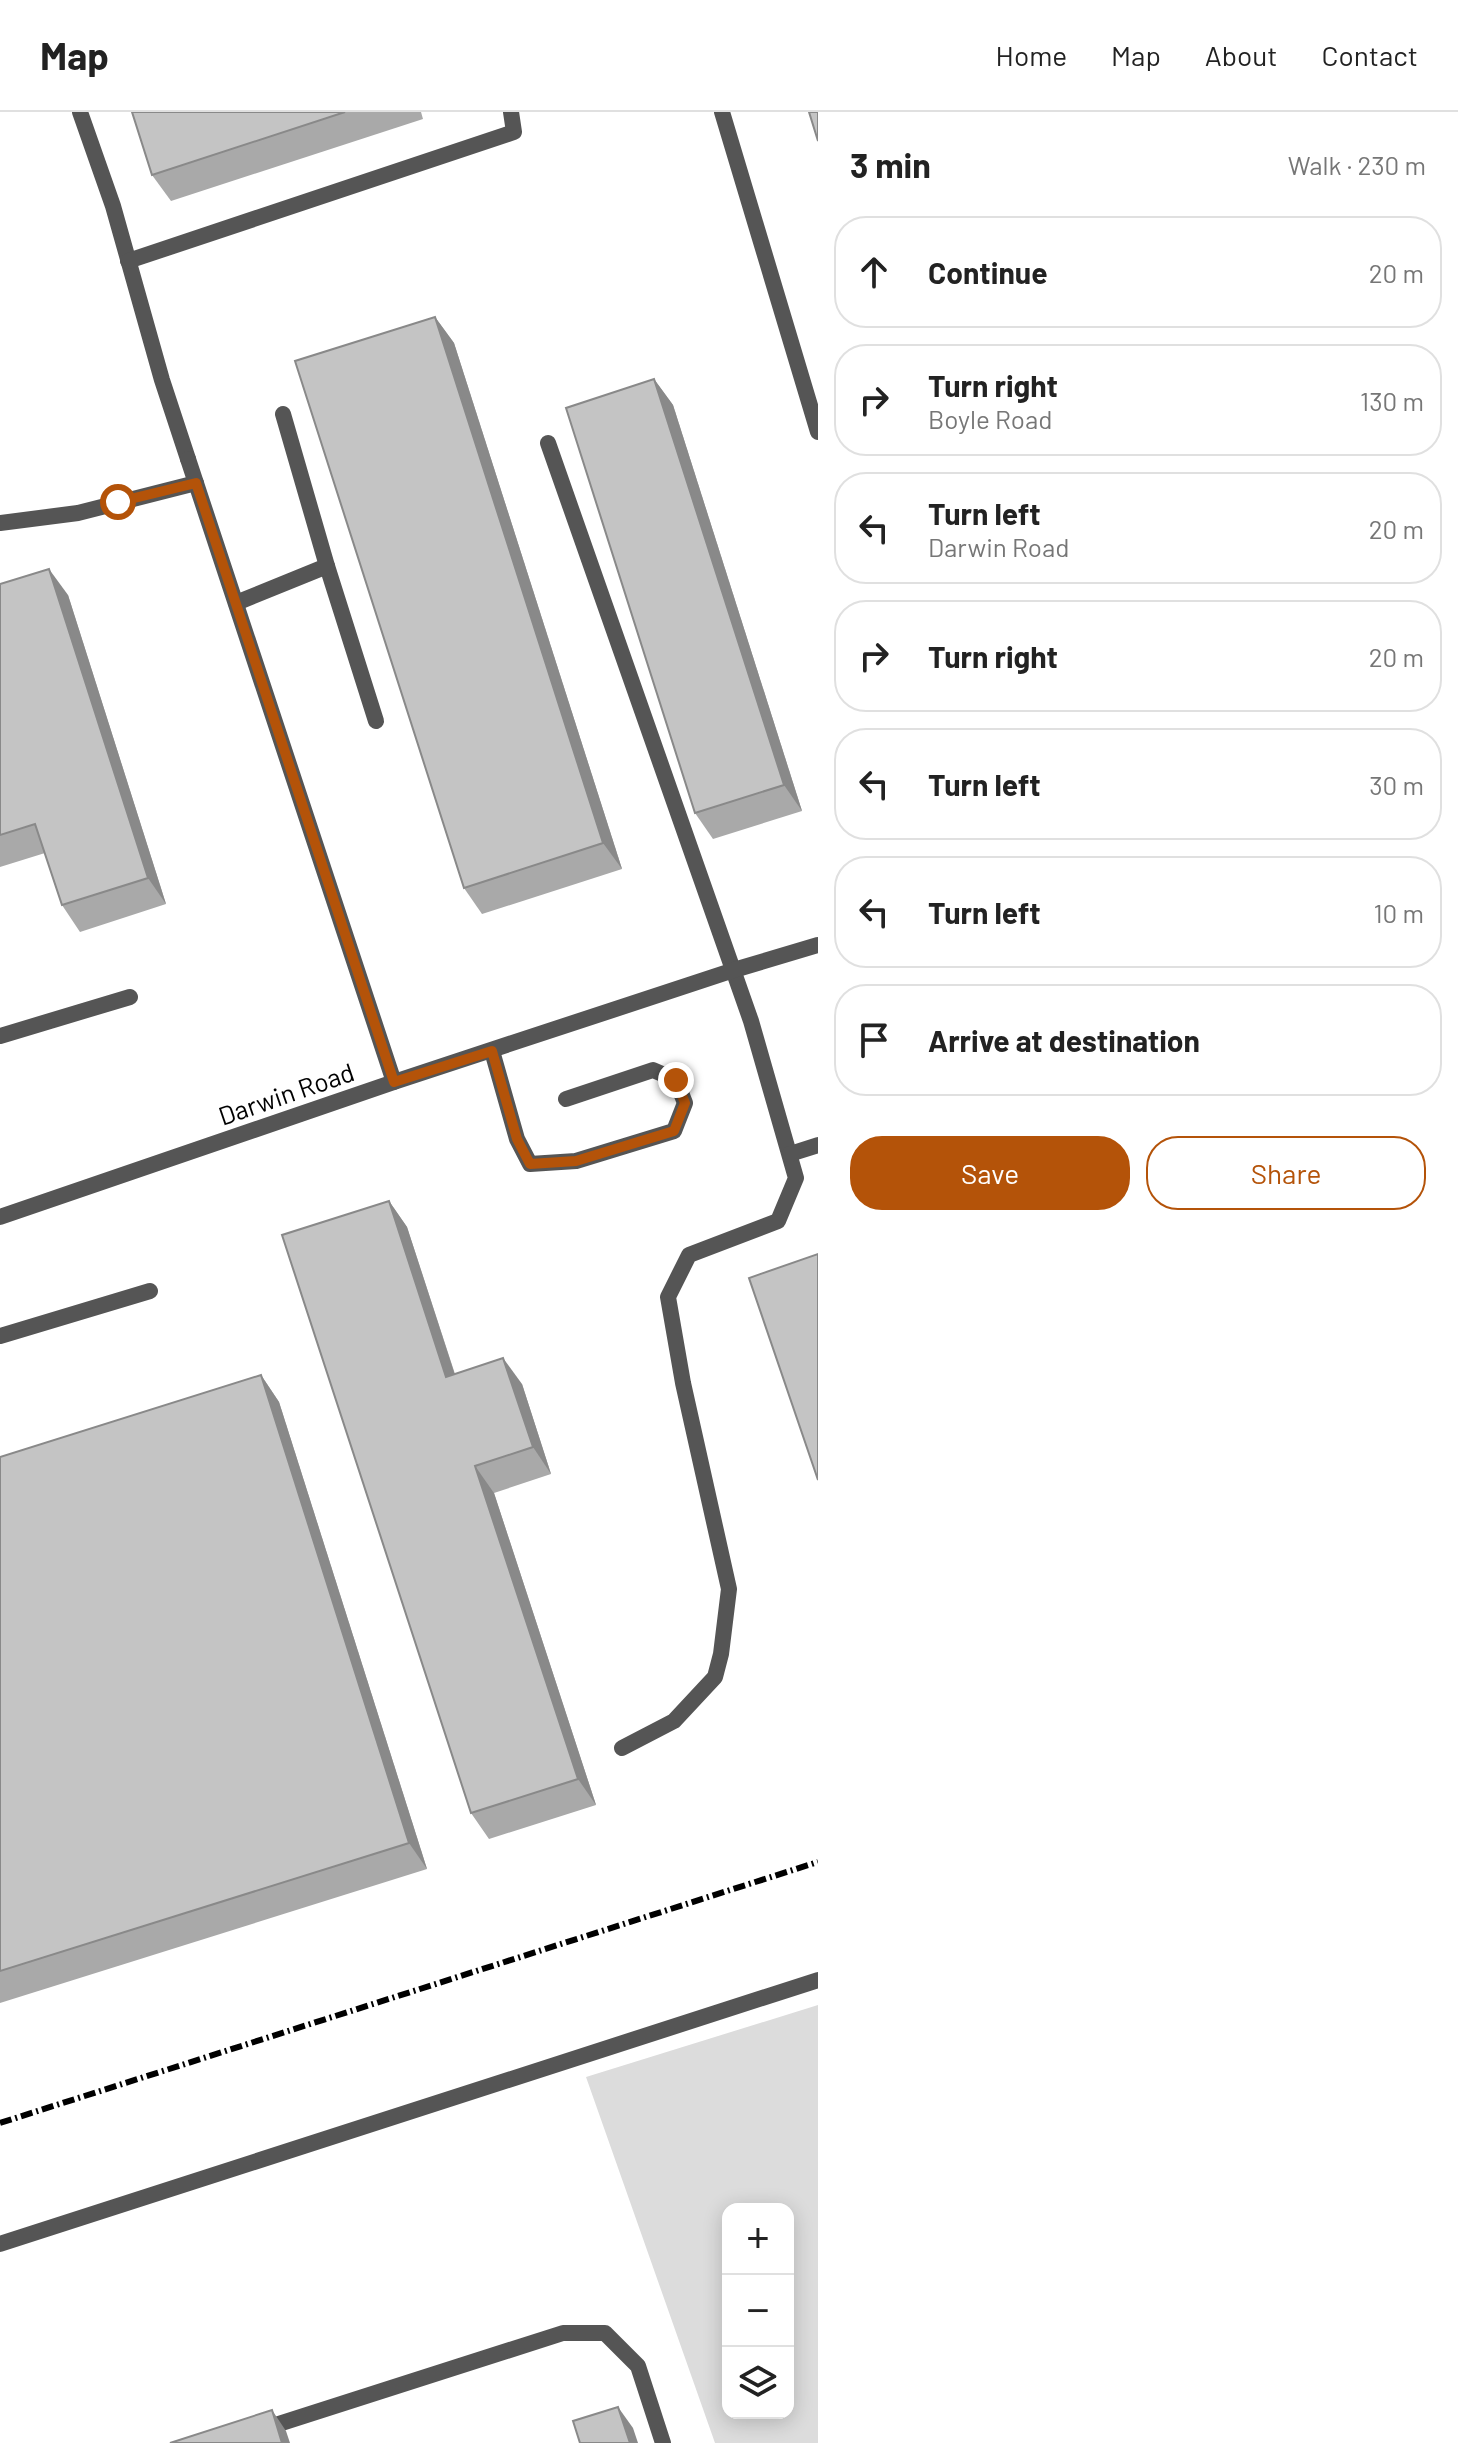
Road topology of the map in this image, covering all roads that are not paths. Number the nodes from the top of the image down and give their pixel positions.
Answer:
1 (80, 112) edge
2 (511, 112) edge
3 (722, 112) edge
4 (128, 261) junction
5 (283, 414) dead end
6 (818, 432) edge
7 (548, 443) dead end
8 (196, 483) junction
9 (0, 523) edge
10 (327, 566) junction
11 (236, 603) junction
12 (376, 721) dead end
13 (818, 945) edge
14 (734, 970) junction
15 (130, 997) dead end
16 (0, 1036) edge
17 (492, 1051) junction
18 (394, 1082) junction
19 (566, 1099) dead end
20 (818, 1145) edge
21 (790, 1154) junction
22 (0, 1217) edge
23 (150, 1291) dead end
24 (0, 1336) edge
25 (622, 1748) dead end
26 (818, 1980) edge
27 (0, 2244) edge
28 (219, 2443) edge
29 (663, 2443) edge

1 - 4 street
2 - 4 street
3 - 6 street
4 - 8 street
5 - 10 street
7 - 14 street
8 - 9 street
8 - 11 street
10 - 11 street
10 - 12 street
11 - 18 street
13 - 14 street, Darwin Road
14 - 17 street, Darwin Road
14 - 21 street
15 - 16 street
17 - 18 street, Darwin Road
17 - 19 street
18 - 22 street, Darwin Road
20 - 21 street
21 - 25 street
23 - 24 street
26 - 27 street
28 - 29 street

